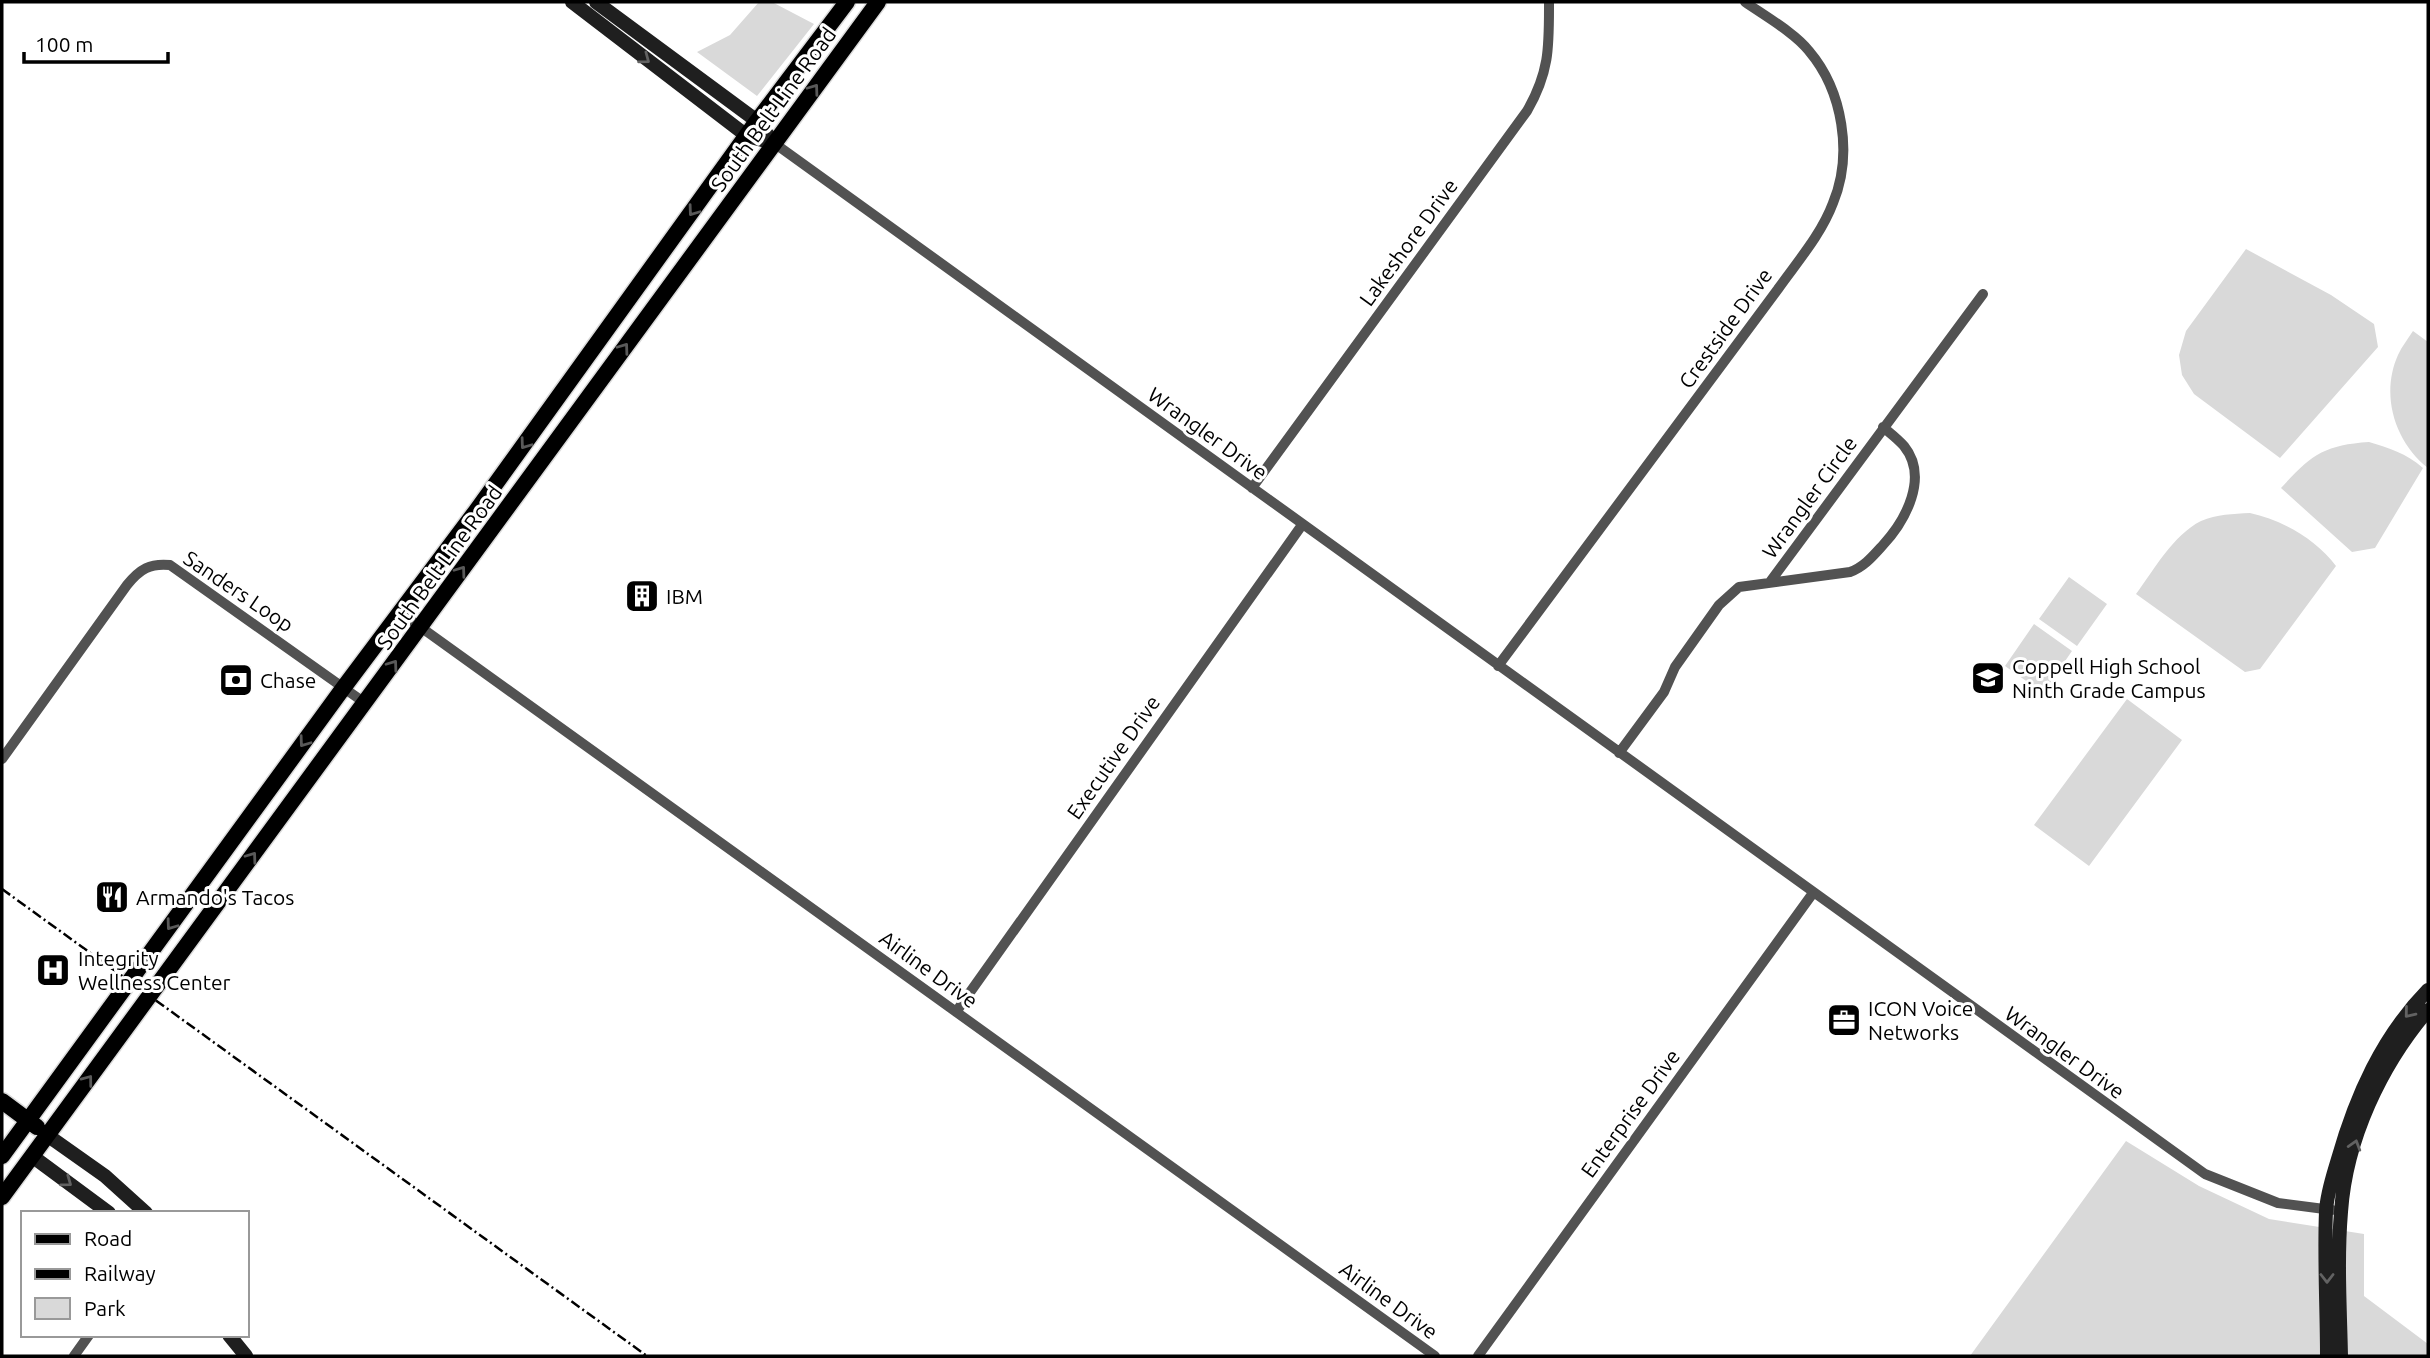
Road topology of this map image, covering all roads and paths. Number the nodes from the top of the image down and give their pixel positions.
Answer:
1 (572, 2) edge
2 (596, 2) edge
3 (847, 2) edge
4 (878, 2) edge
5 (1549, 2) edge
6 (1745, 2) edge
7 (617, 17) junction
8 (608, 30) junction
9 (757, 121) junction
10 (747, 136) junction
11 (774, 144) junction
12 (1983, 294) dead end
13 (565, 389) junction
14 (583, 404) junction
15 (1884, 427) junction
16 (1252, 488) junction
17 (1302, 524) junction
18 (1770, 582) junction
19 (401, 612) junction
20 (421, 626) junction
21 (1498, 666) junction
22 (344, 687) junction
23 (365, 703) junction
24 (1619, 753) junction
25 (2, 759) edge
26 (1812, 893) junction
27 (155, 947) junction
28 (172, 966) junction
29 (2428, 990) edge
30 (2428, 1010) edge
31 (956, 1012) junction
32 (2398, 1038) junction
33 (2, 1101) edge
34 (28, 1120) junction
35 (47, 1135) junction
36 (7, 1137) edge
37 (2, 1156) edge
38 (32, 1156) junction
39 (2, 1197) edge
40 (2333, 1210) junction
41 (106, 1211) edge
42 (144, 1211) edge
43 (88, 1337) edge
44 (231, 1337) edge
45 (74, 1356) edge
46 (246, 1356) edge
47 (1435, 1356) edge
48 (1478, 1356) edge
49 (2327, 1356) edge
50 (2341, 1356) edge

1 - 8 street
2 - 7 street
3 - 9 main road, South Belt Line Road
11 -> 4 main road, South Belt Line Road
5 - 16 street, Lakeshore Drive
6 - 21 street, Crestside Drive
7 - 8 street
7 - 9 street
8 -> 10 street
9 - 10 main road, South Belt Line Road
9 - 11 street
10 - 11 street
10 -> 13 main road, South Belt Line Road
14 -> 11 main road, South Belt Line Road
11 - 16 street, Wrangler Drive
12 - 15 street, Wrangler Circle
13 - 14 main road
13 -> 19 main road, South Belt Line Road
20 -> 14 main road, South Belt Line Road
15 - 18 street, Wrangler Circle
15 - 18 street, Wrangler Circle
16 - 17 street, Wrangler Drive
17 - 21 street, Wrangler Drive
17 - 31 street, Executive Drive
18 - 24 street
19 - 20 street, Airline Drive
19 - 22 main road, South Belt Line Road
23 -> 20 main road, South Belt Line Road
20 - 31 street, Airline Drive
21 - 24 street, Wrangler Drive
22 - 23 street, Sanders Loop
22 - 25 street, Sanders Loop
22 -> 27 main road, South Belt Line Road
28 -> 23 main road, South Belt Line Road
24 - 26 street, Wrangler Drive
26 - 40 street, Wrangler Drive
26 - 48 street, Enterprise Drive
27 - 28 main road
27 - 34 main road, South Belt Line Road
35 -> 28 main road, South Belt Line Road
29 -> 32 street
30 - 32 street
31 - 47 street, Airline Drive
32 - 40 street
33 - 34 main road
34 - 35 main road
34 - 36 main road, South Belt Line Road
35 - 38 main road, South Belt Line Road
35 - 42 street
36 - 37 main road, South Belt Line Road
36 - 38 main road
38 - 39 main road, South Belt Line Road
38 -> 41 street
40 -> 49 street
40 - 50 street
43 - 45 street
44 - 46 street

